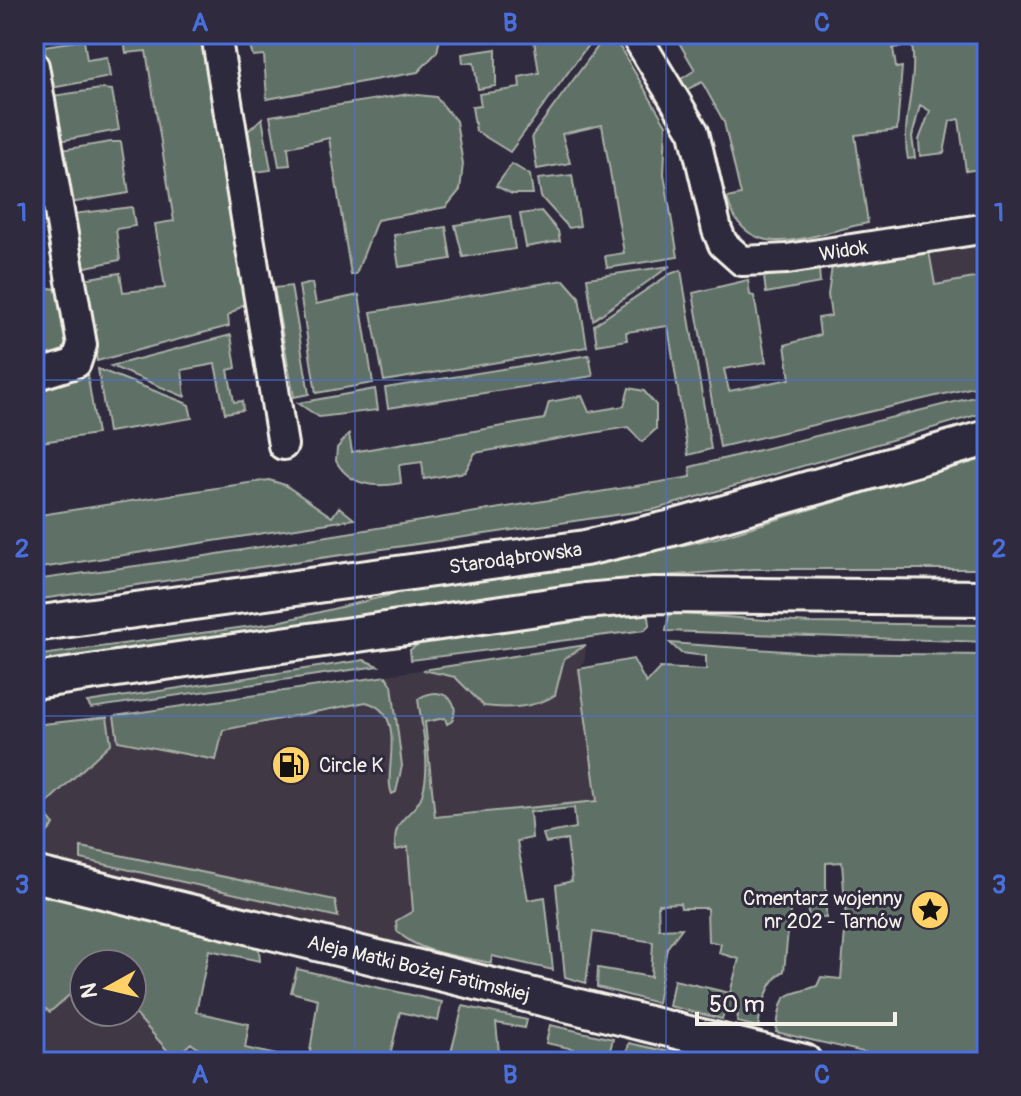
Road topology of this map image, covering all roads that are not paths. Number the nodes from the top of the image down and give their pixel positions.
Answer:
1 (216, 34) edge
2 (635, 34) edge
3 (34, 66) edge
4 (987, 228) edge
5 (34, 376) edge
6 (987, 438) edge
7 (283, 445) dead end
8 (987, 598) edge
9 (34, 624) edge
10 (34, 681) edge
11 (34, 874) edge
12 (802, 1062) edge

1 - 7 street
2 - 4 street, Widok
3 - 5 street
6 - 9 street, Starodąbrowska
8 - 10 street
11 - 12 street, Aleja Matki Bożej Fatimskiej

